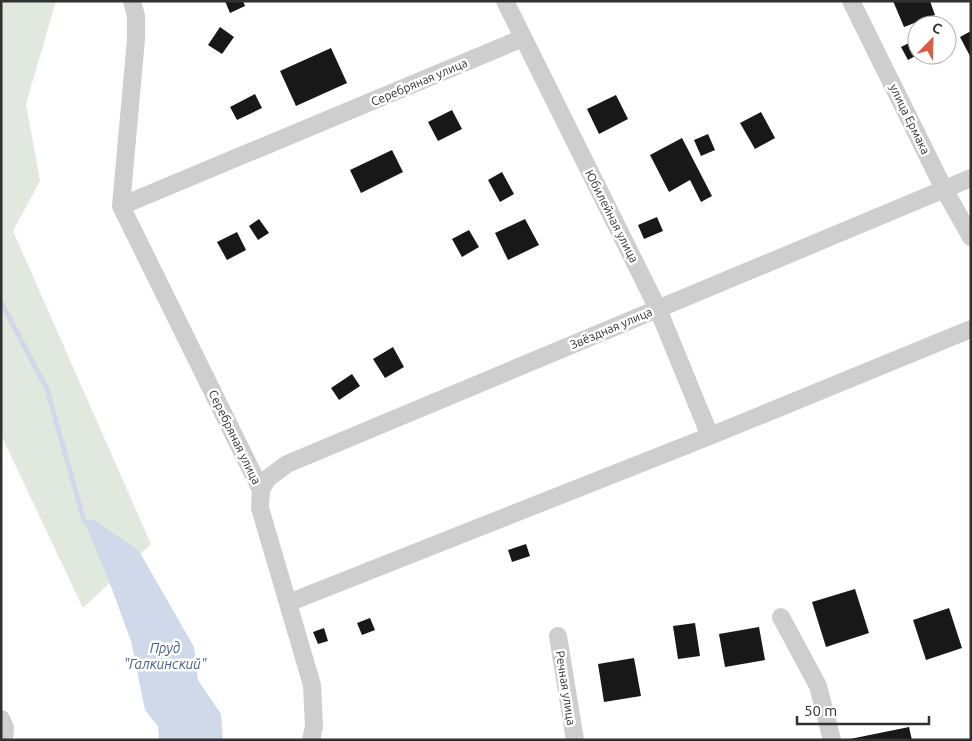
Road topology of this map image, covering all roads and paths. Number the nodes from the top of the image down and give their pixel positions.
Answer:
1 (132, 1) edge
2 (504, 1) edge
3 (851, 1) edge
4 (523, 38) junction
5 (971, 178) edge
6 (944, 189) junction
7 (122, 206) junction
8 (971, 236) edge
9 (658, 308) junction
10 (971, 329) edge
11 (710, 436) junction
12 (261, 490) junction
13 (288, 603) junction
14 (781, 617) dead end
15 (558, 636) dead end
16 (1, 719) edge
17 (4, 740) edge
18 (311, 740) edge
19 (574, 740) edge
20 (832, 740) edge

1 - 7 street
2 - 4 street, Юбилейная улица
3 - 6 street, улица Ермака
4 - 7 street, Серебряная улица
4 - 9 street, Юбилейная улица
5 - 6 street, Звёздная улица
6 - 8 street, улица Ермака
6 - 9 street, Звёздная улица
7 - 12 street, Серебряная улица
9 - 11 street, Юбилейная улица
9 - 12 street, Звёздная улица
10 - 11 street
11 - 13 street
12 - 13 street, Серебряная улица
13 - 18 street, Серебряная улица
14 - 20 street
15 - 19 street, Речная улица
16 - 17 street

